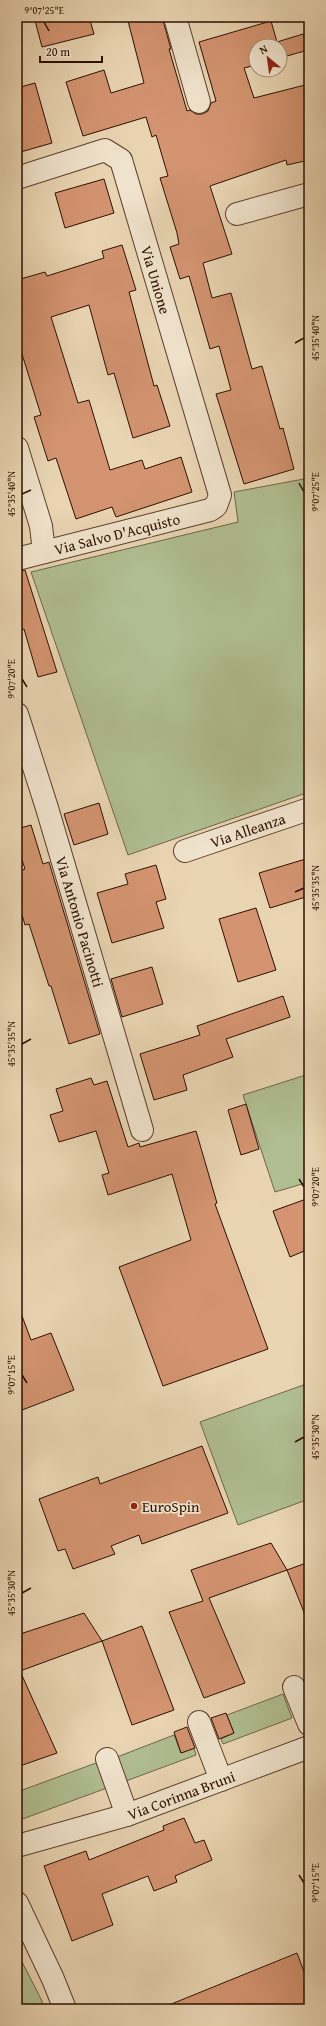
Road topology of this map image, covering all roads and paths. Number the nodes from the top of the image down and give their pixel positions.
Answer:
1 (175, 17) edge
2 (199, 102) dead end
3 (17, 178) edge
4 (309, 194) edge
5 (237, 214) dead end
6 (17, 448) edge
7 (216, 506) joint
8 (44, 552) junction
9 (17, 559) edge
10 (17, 714) edge
11 (309, 808) edge
12 (185, 851) dead end
13 (142, 1130) dead end
14 (294, 1687) dead end
15 (198, 1722) dead end
16 (309, 1724) edge
17 (309, 1747) edge
18 (106, 1759) dead end
19 (221, 1780) junction
20 (127, 1816) junction
21 (51, 1837) junction
22 (17, 1846) edge
23 (17, 1862) edge
24 (17, 1903) edge
25 (17, 1930) edge
26 (53, 1979) junction
27 (65, 2009) edge

1 - 2 street
3 - 7 street, Via Unione
4 - 5 street
6 - 8 street
7 - 8 street, Via Salvo D'Acquisto
8 - 9 street, Via Salvo D'Acquisto
10 - 13 street, Via Antonio Pacinotti
11 - 12 street, Via Alleanza
14 - 16 street
15 - 19 street
17 - 19 street, Via Corinna Bruni
18 - 20 street
19 - 20 street, Via Corinna Bruni
20 - 21 street, Via Corinna Bruni
21 - 22 street, Via Corinna Bruni
21 - 23 street, Via Corinna Bruni
24 - 26 street
25 - 26 street
26 - 27 street

